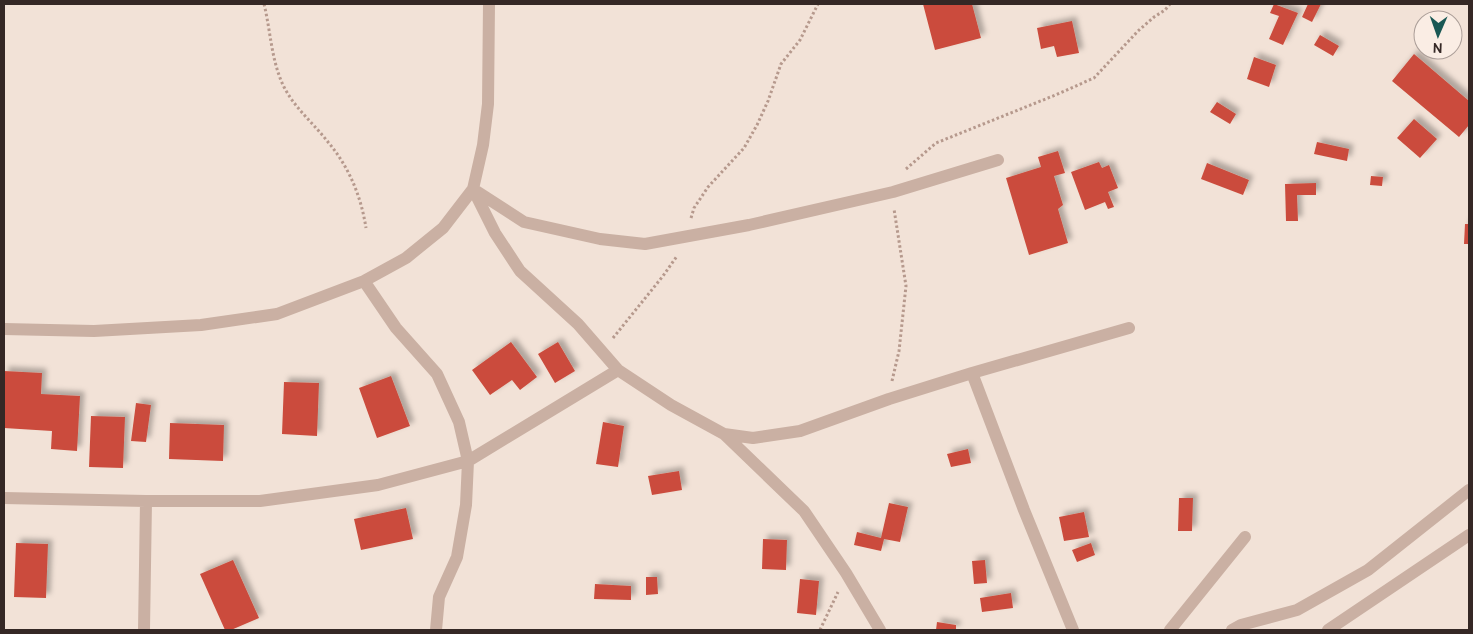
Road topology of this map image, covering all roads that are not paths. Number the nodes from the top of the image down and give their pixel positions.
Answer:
1 (490, 4) edge
2 (998, 160) dead end
3 (473, 189) junction
4 (364, 281) junction
5 (1129, 328) dead end
6 (4, 329) edge
7 (618, 370) junction
8 (972, 373) junction
9 (724, 434) junction
10 (468, 461) junction
11 (1469, 490) edge
12 (4, 498) edge
13 (146, 501) junction
14 (1469, 535) edge
15 (1245, 537) dead end
16 (144, 630) edge
17 (436, 630) edge
18 (880, 630) edge
19 (1073, 630) edge
20 (1170, 630) edge
21 (1232, 630) edge
22 (1328, 630) edge

1 - 3 street
2 - 3 street
3 - 4 street
3 - 7 street
4 - 6 street
4 - 10 street
5 - 8 street
7 - 9 street
7 - 10 street
8 - 9 street
8 - 19 street
9 - 18 street
10 - 13 street
10 - 17 street
11 - 21 street
12 - 13 street
13 - 16 street
14 - 22 street
15 - 20 street

